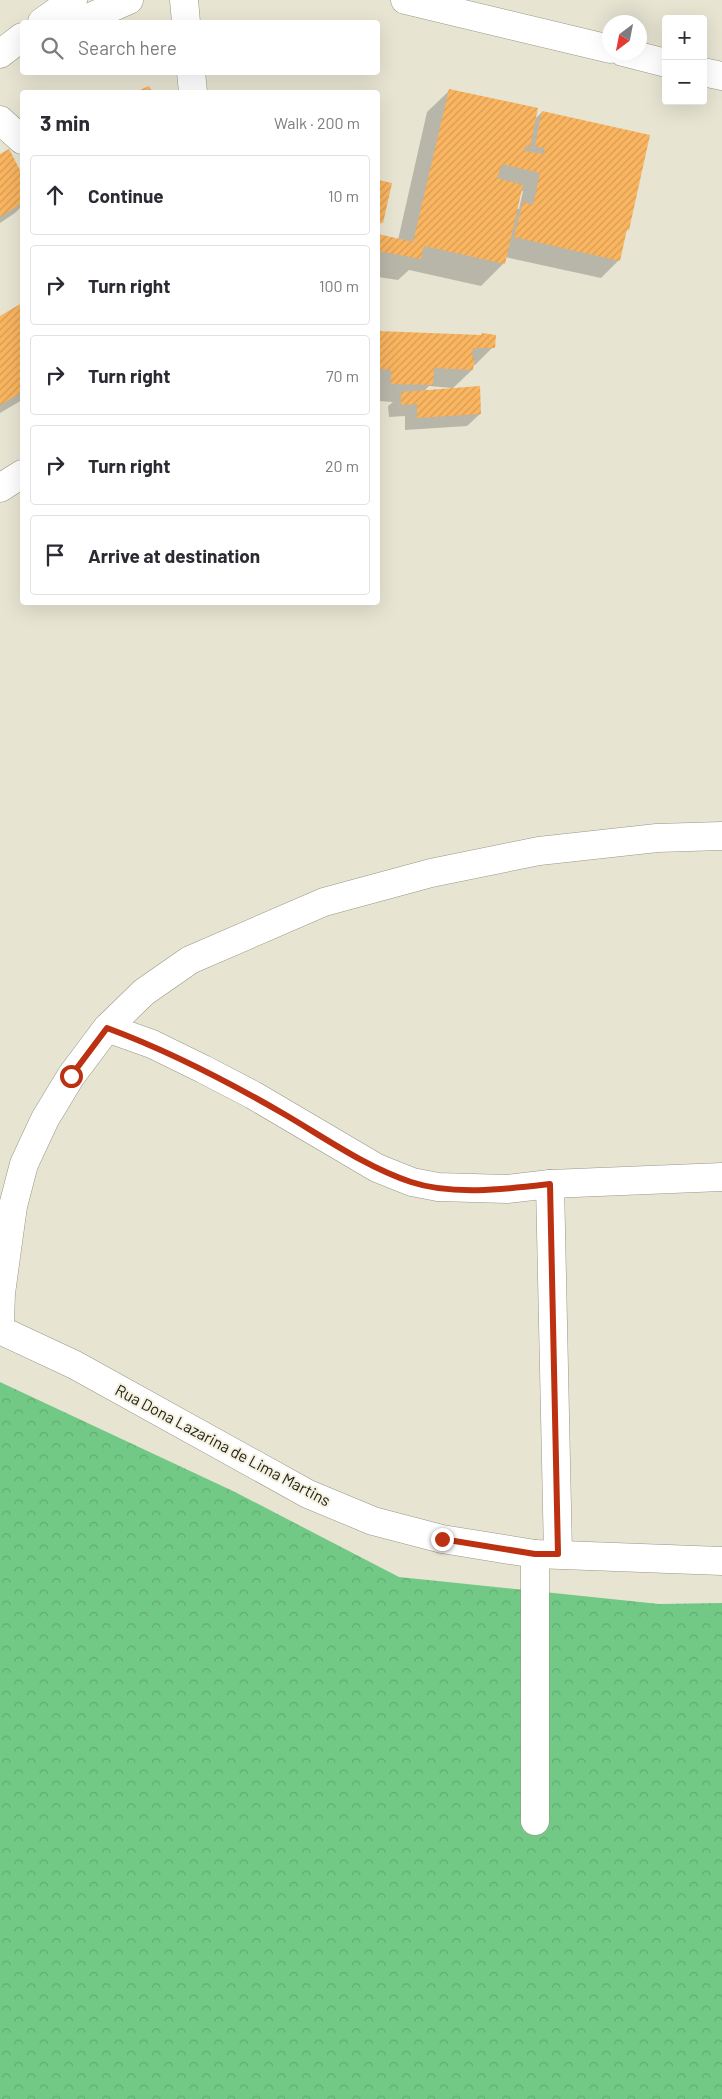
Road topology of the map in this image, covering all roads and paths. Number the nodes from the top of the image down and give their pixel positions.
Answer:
1 (42, 0) edge
2 (73, 0) edge
3 (129, 0) edge
4 (184, 0) edge
5 (404, 0) edge
6 (41, 20) edge
7 (44, 20) edge
8 (84, 20) edge
9 (186, 20) edge
10 (20, 39) edge
11 (602, 47) edge
12 (20, 49) edge
13 (0, 54) edge
14 (0, 58) edge
15 (647, 58) edge
16 (662, 62) edge
17 (707, 73) edge
18 (191, 75) edge
19 (722, 76) edge
20 (194, 90) edge
21 (0, 120) edge
22 (20, 138) edge
23 (20, 475) edge
24 (0, 488) edge
25 (722, 836) edge
26 (107, 1028) junction
27 (722, 1177) edge
28 (550, 1184) junction
29 (0, 1321) edge
30 (0, 1330) edge
31 (546, 1554) junction
32 (722, 1561) edge
33 (535, 1821) dead end

1 - 6 street
2 - 7 street
3 - 8 street
4 - 9 street
5 - 11 street
10 - 13 street
12 - 14 street
15 - 16 street
17 - 19 street
18 - 20 street
21 - 22 street
23 - 24 street
25 - 26 street
26 - 28 street
26 - 29 street
27 - 28 street
28 - 31 street
30 - 31 street, Rua Dona Lazarina de Lima Martins
31 - 32 street, Rua Dona Lazarina de Lima Martins
31 - 33 street

